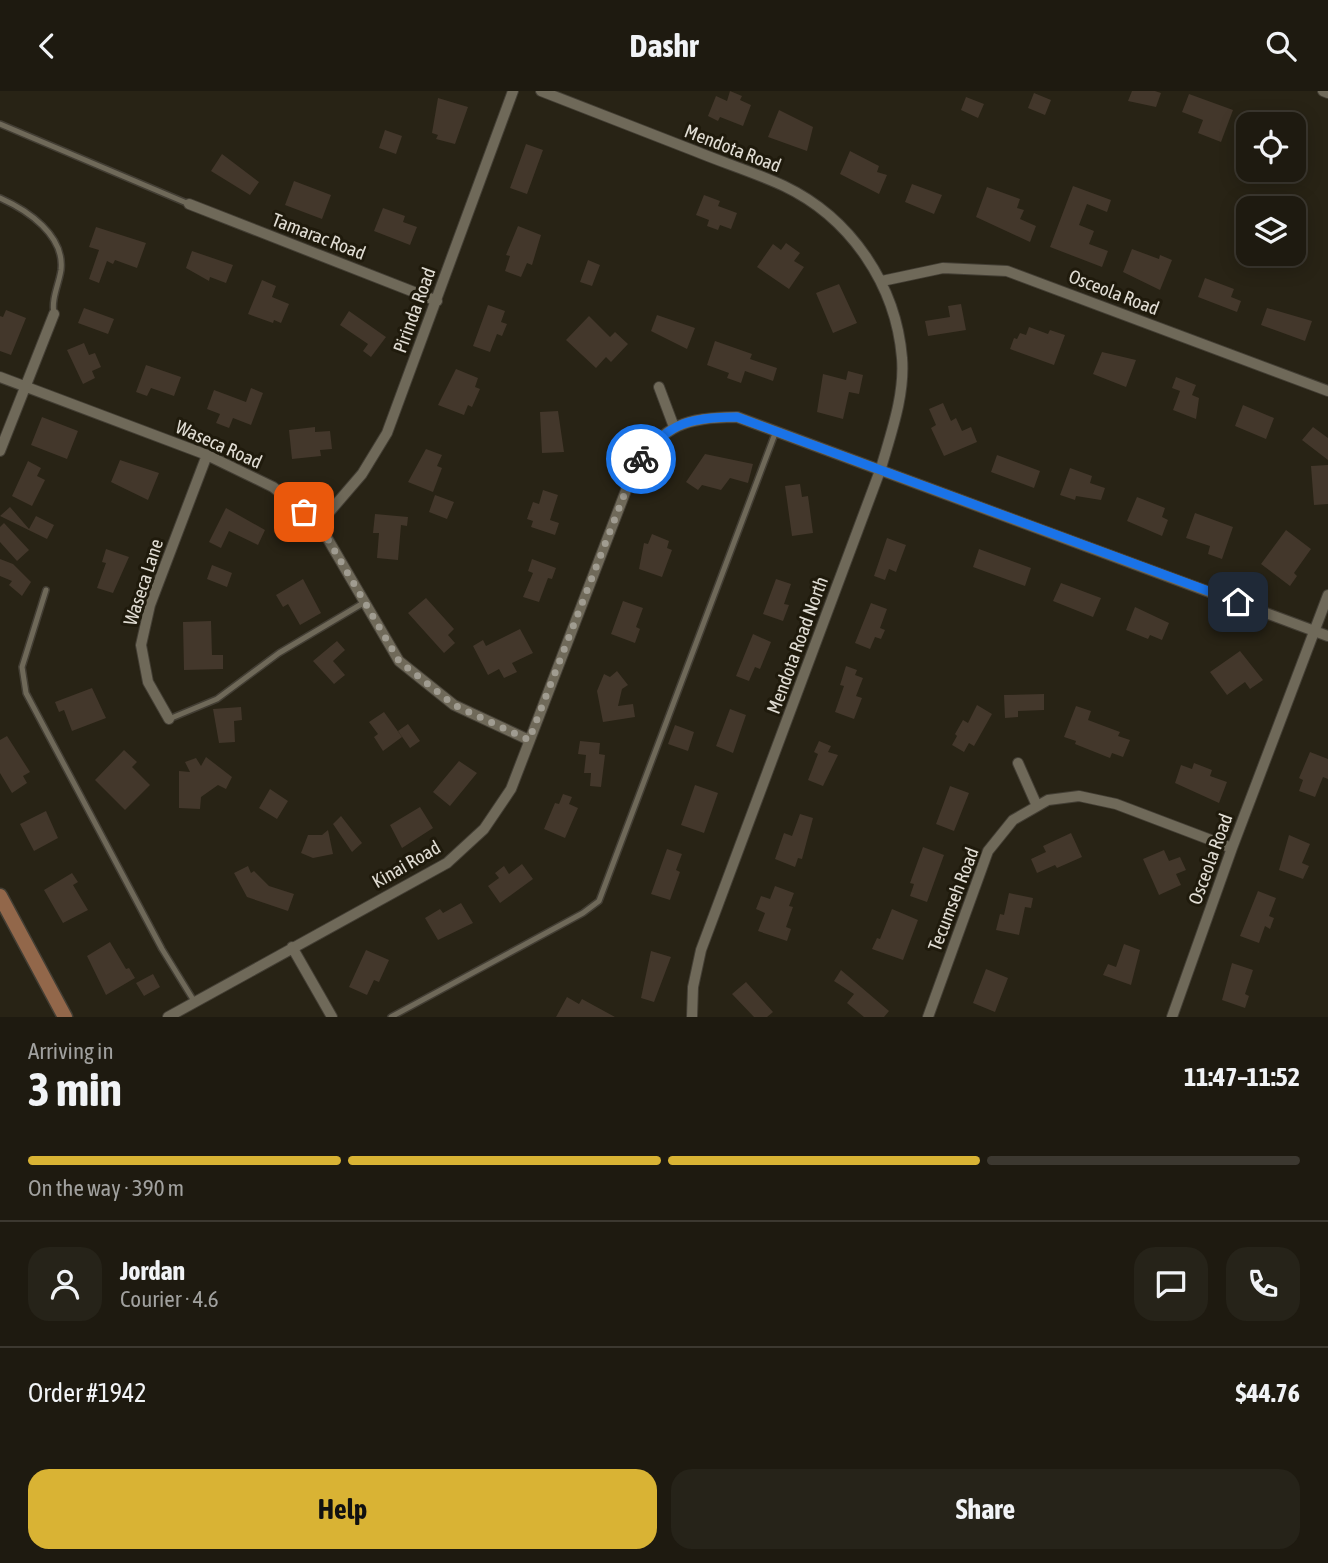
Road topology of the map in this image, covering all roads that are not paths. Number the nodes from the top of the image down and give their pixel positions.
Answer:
1 (513, 91) edge
2 (541, 91) edge
3 (1323, 91) edge
4 (1328, 93) edge
5 (0, 124) edge
6 (0, 198) edge
7 (189, 204) joint
8 (882, 281) junction
9 (437, 301) junction
10 (54, 314) joint
11 (0, 377) edge
12 (25, 386) junction
13 (659, 387) dead end
14 (1328, 391) edge
15 (674, 427) junction
16 (776, 431) junction
17 (0, 451) edge
18 (207, 455) junction
19 (881, 468) junction
20 (319, 524) junction
21 (46, 590) dead end
22 (1328, 596) edge
23 (365, 602) junction
24 (1315, 631) junction
25 (1328, 636) edge
26 (169, 719) joint
27 (529, 740) junction
28 (1018, 763) dead end
29 (1037, 806) junction
30 (1232, 848) junction
31 (0, 896) edge
32 (292, 947) junction
33 (194, 1002) junction
34 (65, 1017) edge
35 (167, 1017) edge
36 (332, 1017) edge
37 (391, 1017) edge
38 (692, 1017) edge
39 (928, 1017) edge
40 (1172, 1017) edge

1 - 9 street, Pirinda Road
2 - 8 street, Mendota Road
3 - 4 street
5 - 7 lane
6 - 10 lane
7 - 9 street, Tamarac Road
8 - 14 street, Osceola Road
8 - 19 street, Mendota Road North
9 - 20 street, Pirinda Road
10 - 12 street
11 - 12 street, Waseca Road
12 - 17 street
12 - 18 street, Waseca Road
13 - 15 street
15 - 16 street, Kinai Road
15 - 27 street, Kinai Road
16 - 19 street, Kinai Road
16 - 37 lane
18 - 20 street, Waseca Road
18 - 26 street, Waseca Lane
19 - 24 street, Kinai Road
19 - 38 street, Mendota Road North
20 - 23 street, Waseca Road
21 - 33 lane
22 - 24 street, Osceola Road
23 - 26 lane
23 - 27 street, Waseca Road
24 - 25 street, Kinai Road
24 - 30 street, Osceola Road
27 - 32 street, Kinai Road
28 - 29 street
29 - 30 street, Tecumseh Road
29 - 39 street, Tecumseh Road
30 - 40 street, Osceola Road
31 - 34 main road
32 - 33 street, Kinai Road
32 - 36 street
33 - 35 street, Kinai Road

